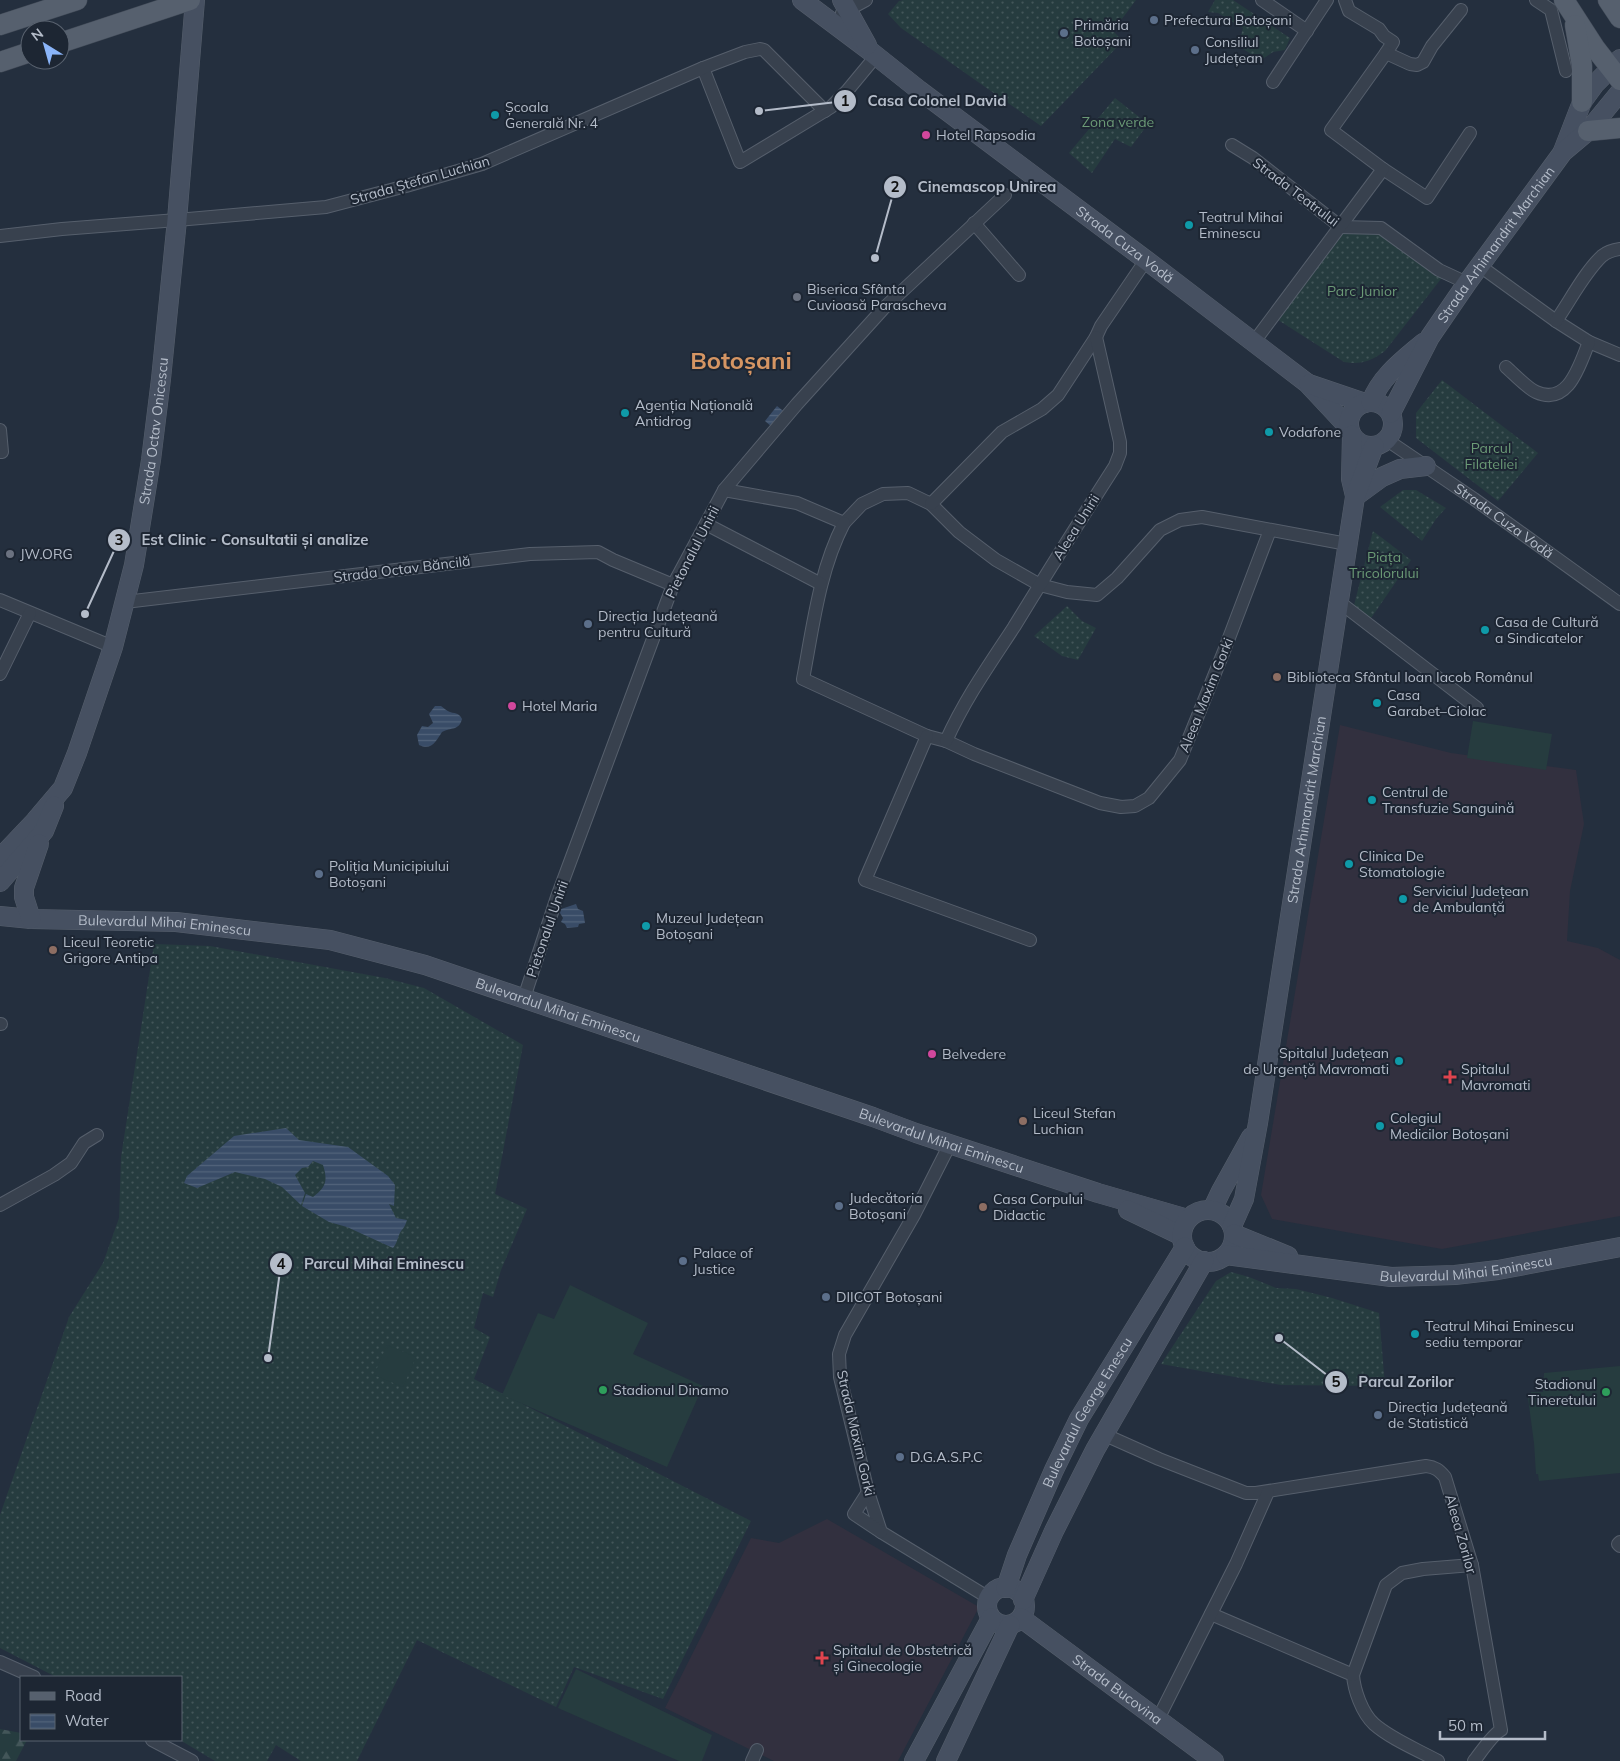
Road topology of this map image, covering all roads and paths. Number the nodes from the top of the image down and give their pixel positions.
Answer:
1 (77, 0) edge
2 (190, 0) edge
3 (195, 0) edge
4 (802, 0) edge
5 (866, 0) edge
6 (1262, 0) edge
7 (1327, 0) edge
8 (1345, 0) edge
9 (1536, 0) edge
10 (1608, 0) edge
11 (1567, 5) edge
12 (1461, 10) dead end
13 (848, 16) edge
14 (1620, 18) edge
15 (0, 25) edge
16 (1307, 31) junction
17 (70, 40) edge
18 (1386, 53) junction
19 (873, 54) junction
20 (20, 55) edge
21 (0, 62) edge
22 (702, 68) junction
23 (1617, 70) edge
24 (1566, 71) dead end
25 (1273, 82) dead end
26 (1620, 92) edge
27 (1582, 102) junction
28 (824, 111) junction
29 (1620, 128) edge
30 (1588, 131) junction
31 (1470, 133) dead end
32 (1232, 145) dead end
33 (1563, 152) junction
34 (1383, 169) junction
35 (1005, 195) dead end
36 (176, 220) junction
37 (974, 223) junction
38 (1341, 227) junction
39 (0, 236) edge
40 (1620, 249) edge
41 (1146, 260) junction
42 (1480, 266) junction
43 (1019, 275) dead end
44 (1467, 284) junction
45 (1556, 321) junction
46 (1096, 337) junction
47 (1430, 337) junction
48 (1254, 342) junction
49 (1589, 342) junction
50 (1620, 355) edge
51 (1506, 367) dead end
52 (1307, 383) junction
53 (1368, 402) junction
54 (1391, 413) junction
55 (0, 430) edge
56 (1350, 432) junction
57 (1381, 443) junction
58 (0, 452) edge
59 (1426, 466) junction
60 (724, 490) junction
61 (1355, 497) junction
62 (931, 504) junction
63 (844, 523) junction
64 (706, 524) junction
65 (1270, 530) junction
66 (1347, 544) junction
67 (821, 584) junction
68 (673, 585) junction
69 (1040, 585) junction
70 (0, 600) edge
71 (1338, 601) junction
72 (125, 602) junction
73 (1620, 604) edge
74 (30, 613) junction
75 (113, 647) junction
76 (0, 674) edge
77 (1477, 708) dead end
78 (927, 736) junction
79 (946, 741) junction
80 (62, 788) junction
81 (44, 831) junction
82 (0, 858) edge
83 (0, 882) edge
84 (0, 916) edge
85 (31, 919) junction
86 (1030, 940) dead end
87 (524, 998) junction
88 (1258, 1123) junction
89 (97, 1135) dead end
90 (950, 1144) junction
91 (0, 1205) edge
92 (1212, 1210) junction
93 (1233, 1230) junction
94 (1185, 1234) junction
95 (1620, 1247) edge
96 (1226, 1254) junction
97 (1204, 1261) junction
98 (1313, 1267) junction
99 (1103, 1434) junction
100 (868, 1492) junction
101 (1268, 1492) junction
102 (881, 1532) junction
103 (1472, 1565) junction
104 (1006, 1588) junction
105 (989, 1598) junction
106 (1018, 1614) junction
107 (1211, 1614) junction
108 (991, 1618) junction
109 (0, 1662) edge
110 (1353, 1674) junction
111 (32, 1676) edge
112 (1158, 1719) junction
113 (154, 1741) edge
114 (192, 1761) edge
115 (914, 1761) edge
116 (946, 1761) edge
117 (1214, 1761) edge
118 (1438, 1761) edge
119 (1474, 1761) edge

1 - 15 main road
2 - 17 main road
3 - 36 main road, Strada Octav Onicescu
4 - 13 main road, Strada Cuza Vodă
5 - 13 street
6 - 16 street
7 - 16 street
8 - 18 street
9 - 24 street
10 - 14 main road
11 - 23 main road
11 - 27 main road
12 - 18 street
13 - 19 main road, Strada Cuza Vodă
16 - 25 street
18 - 34 street
19 - 28 street
19 - 41 main road, Strada Cuza Vodă
20 - 21 main road
22 - 28 street, Strada Ștefan Luchian
22 - 28 street
22 - 36 street, Strada Ștefan Luchian
23 - 27 main road, Strada Arhimandrit Marchian
26 - 30 main road, Strada Arhimandrit Marchian
27 - 33 main road, Strada Arhimandrit Marchian
29 - 30 main road
30 - 33 main road, Strada Arhimandrit Marchian
31 - 34 street
32 - 38 street, Strada Teatrului
33 - 42 main road, Strada Arhimandrit Marchian
34 - 38 street
35 - 37 street, Pietonalul Unirii
36 - 39 street, Strada Ștefan Luchian
36 - 72 main road, Strada Octav Onicescu
37 - 43 street
37 - 60 street, Pietonalul Unirii
38 - 44 street, Strada Teatrului
38 - 48 street
40 - 45 street
41 - 46 street
41 - 48 main road, Strada Cuza Vodă
42 - 44 main road, Strada Arhimandrit Marchian
42 - 45 street
44 - 47 main road, Strada Arhimandrit Marchian
45 - 49 street
46 - 62 street
46 - 69 street, Aleea Unirii
47 - 53 main road, Strada Arhimandrit Marchian
47 - 54 main road, Strada Arhimandrit Marchian
48 - 52 main road, Strada Cuza Vodă
49 - 50 street
49 - 51 street
52 - 53 main road, Strada Cuza Vodă
52 - 56 main road, Strada Cuza Vodă
53 - 54 main road
53 - 56 main road
54 - 57 main road
55 - 58 street
56 - 57 main road
56 - 61 main road, Strada Arhimandrit Marchian
57 - 59 street, Strada Cuza Vodă
57 - 61 main road, Strada Arhimandrit Marchian
59 - 61 main road
59 - 73 street, Strada Cuza Vodă
60 - 63 street
60 - 64 street, Pietonalul Unirii
61 - 66 main road, Strada Arhimandrit Marchian
62 - 63 street
62 - 69 street
63 - 67 street
64 - 67 street
64 - 68 street, Pietonalul Unirii
65 - 66 street
65 - 69 street
65 - 79 street, Aleea Maxim Gorki
66 - 71 main road, Strada Arhimandrit Marchian
67 - 78 street, Aleea Maxim Gorki
68 - 72 street, Strada Octav Băncilă
68 - 87 street, Pietonalul Unirii
69 - 79 street, Aleea Unirii
70 - 74 street
71 - 77 street
71 - 88 main road, Strada Arhimandrit Marchian
72 - 75 main road, Strada Octav Onicescu
74 - 75 street
74 - 76 street
75 - 80 main road, Strada Octav Onicescu
78 - 79 street, Aleea Maxim Gorki
78 - 86 street
80 - 81 main road
80 - 82 main road, Strada Octav Onicescu
81 - 83 main road
81 - 85 main road
84 - 85 main road, Bulevardul Mihai Eminescu
85 - 87 main road, Bulevardul Mihai Eminescu
87 - 90 main road, Bulevardul Mihai Eminescu
88 - 92 main road, Strada Arhimandrit Marchian
88 - 93 main road, Strada Arhimandrit Marchian
89 - 91 street
90 - 94 main road, Bulevardul Mihai Eminescu
90 - 100 street, Strada Maxim Gorki
92 - 93 main road
92 - 94 main road
93 - 96 main road
93 - 98 main road, Bulevardul Mihai Eminescu
94 - 97 main road
94 - 104 main road, Bulevardul George Enescu
95 - 98 main road, Bulevardul Mihai Eminescu
96 - 97 main road
96 - 98 main road, Bulevardul Mihai Eminescu
97 - 99 main road, Bulevardul George Enescu
99 - 101 street, Aleea Zorilor
99 - 106 main road, Bulevardul George Enescu
100 - 102 street, Strada Maxim Gorki
100 - 102 street
101 - 103 street, Aleea Zorilor
101 - 107 street
102 - 105 street
103 - 110 street
103 - 119 street, Aleea Zorilor
104 - 105 main road
104 - 106 main road
105 - 108 main road
106 - 108 main road
106 - 112 main road, Strada Bucovina
106 - 116 main road, Bulevardul George Enescu
107 - 110 street
107 - 112 street
108 - 115 main road
109 - 111 street
110 - 118 street
112 - 117 main road, Strada Bucovina
113 - 114 street

